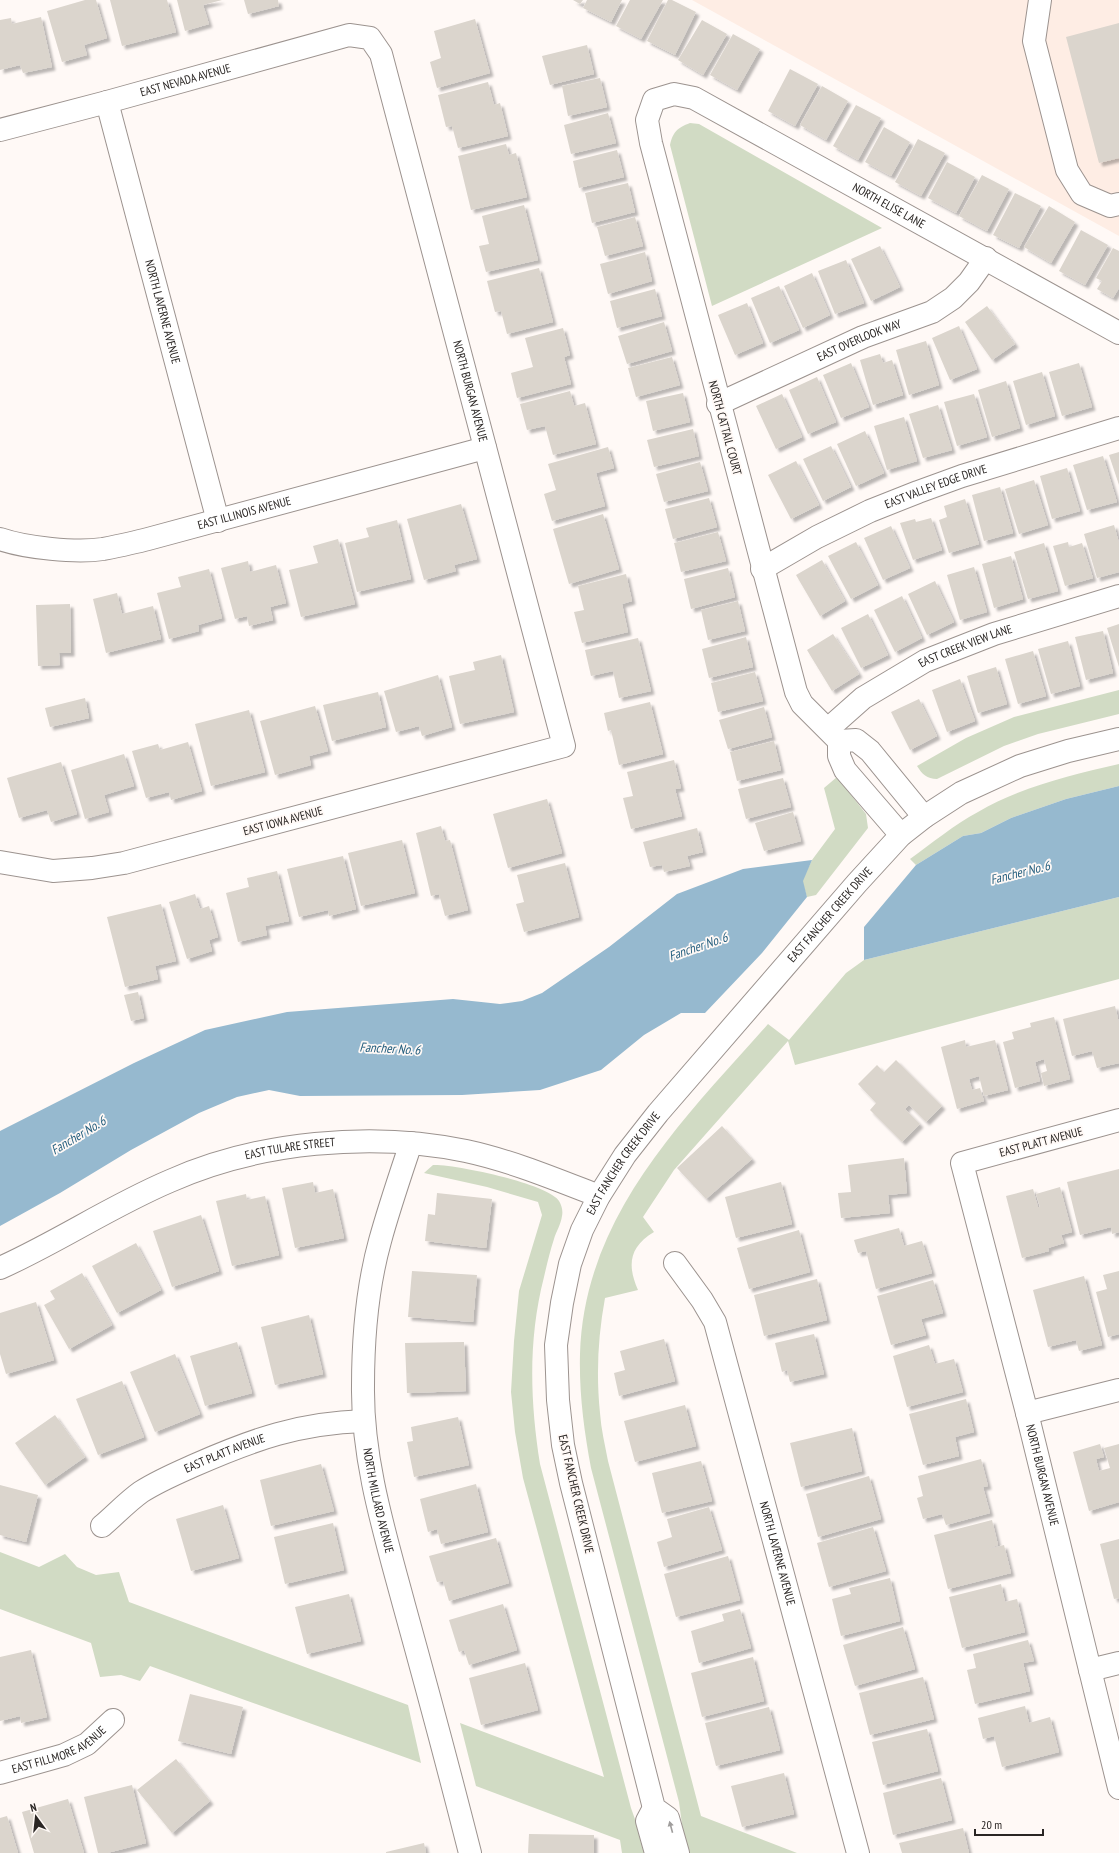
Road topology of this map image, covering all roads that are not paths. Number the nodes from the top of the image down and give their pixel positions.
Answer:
1 (1040, 0) edge
2 (370, 38) joint
3 (654, 100) joint
4 (107, 102) junction
5 (0, 130) edge
6 (1119, 204) edge
7 (986, 258) junction
8 (1119, 333) edge
9 (718, 404) junction
10 (1119, 428) edge
11 (485, 448) junction
12 (218, 521) junction
13 (0, 539) edge
14 (762, 569) junction
15 (1119, 596) edge
16 (833, 735) junction
17 (1119, 739) edge
18 (564, 746) joint
19 (924, 817) junction
20 (901, 835) junction
21 (0, 862) edge
22 (1119, 1120) edge
23 (411, 1143) junction
24 (962, 1163) joint
25 (599, 1196) junction
26 (675, 1264) dead end
27 (0, 1268) edge
28 (1119, 1390) edge
29 (1027, 1413) junction
30 (364, 1421) junction
31 (102, 1526) dead end
32 (1119, 1663) edge
33 (1090, 1670) junction
34 (113, 1720) dead end
35 (0, 1773) edge
36 (1119, 1788) edge
37 (654, 1808) junction
38 (470, 1853) edge
39 (656, 1853) edge
40 (678, 1853) edge
41 (858, 1853) edge

1 - 6 street
2 - 4 street, EAST NEVADA AVENUE
2 - 11 street, NORTH BURGAN AVENUE
3 - 7 street, NORTH ELISE LANE
3 - 9 street, NORTH CATTAIL COURT
4 - 5 street, EAST NEVADA AVENUE
4 - 12 street, NORTH LAVERNE AVENUE
7 - 8 street, NORTH ELISE LANE
7 - 9 street, EAST OVERLOOK WAY
9 - 14 street, NORTH CATTAIL COURT
10 - 14 street, EAST VALLEY EDGE DRIVE
11 - 12 street, EAST ILLINOIS AVENUE
11 - 18 street, NORTH BURGAN AVENUE
12 - 13 street, EAST ILLINOIS AVENUE
14 - 16 street, NORTH CATTAIL COURT
15 - 16 street, EAST CREEK VIEW LANE
16 - 19 street
16 - 20 street
17 - 19 street, EAST FANCHER CREEK DRIVE
18 - 21 street, EAST IOWA AVENUE
19 - 20 street, EAST FANCHER CREEK DRIVE
20 - 25 street, EAST FANCHER CREEK DRIVE
22 - 24 street, EAST PLATT AVENUE
23 - 25 street, EAST TULARE STREET
23 - 27 street, EAST TULARE STREET
23 - 30 street, NORTH MILLARD AVENUE
24 - 29 street, NORTH BURGAN AVENUE
25 - 37 street, EAST FANCHER CREEK DRIVE
26 - 41 street, NORTH LAVERNE AVENUE
28 - 29 street
29 - 33 street, NORTH BURGAN AVENUE
30 - 31 street, EAST PLATT AVENUE
30 - 38 street, NORTH MILLARD AVENUE
32 - 33 street
33 - 36 street, NORTH BURGAN AVENUE
34 - 35 street, EAST FILLMORE AVENUE
37 - 39 street
40 -> 37 street

